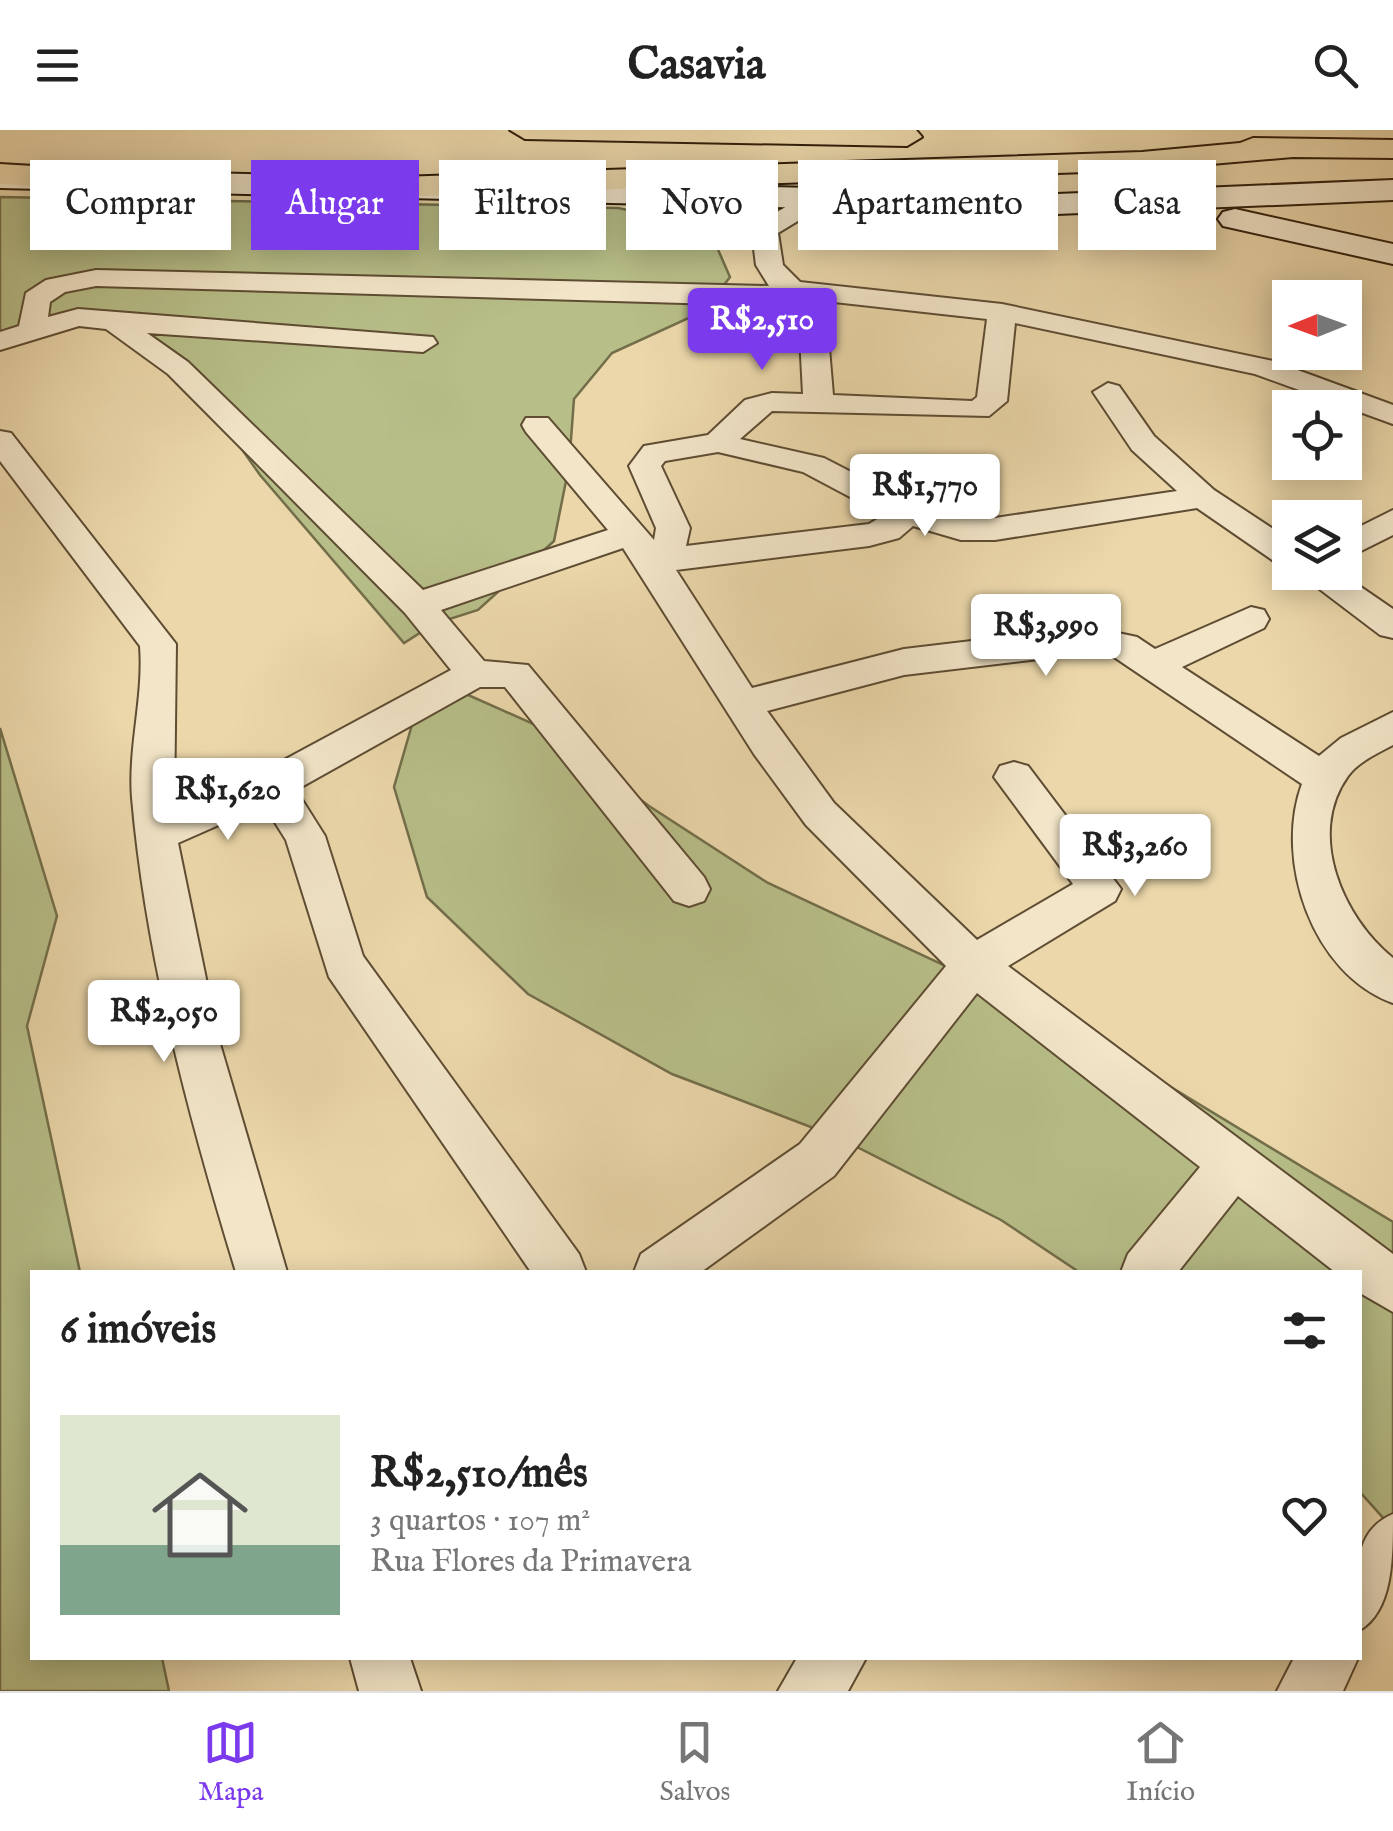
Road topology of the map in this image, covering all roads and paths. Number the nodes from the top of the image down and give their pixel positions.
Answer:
1 (525, 130) edge
2 (1291, 148) junction
3 (1393, 149) edge
4 (0, 176) edge
5 (251, 184) edge
6 (419, 186) edge
7 (419, 189) edge
8 (1393, 190) edge
9 (626, 193) edge
10 (1278, 196) junction
11 (1216, 199) edge
12 (1216, 217) edge
13 (1298, 230) junction
14 (767, 250) edge
15 (1393, 254) edge
16 (802, 290) junction
17 (1002, 312) junction
18 (114, 322) junction
19 (33, 331) junction
20 (0, 341) edge
21 (423, 343) dead end
22 (1108, 392) dead end
23 (818, 404) junction
24 (1393, 415) edge
25 (537, 425) dead end
26 (0, 440) edge
27 (718, 443) junction
28 (1203, 497) junction
29 (907, 514) junction
30 (1393, 522) edge
31 (1362, 539) edge
32 (1272, 544) edge
33 (642, 547) junction
34 (1340, 590) edge
35 (417, 605) junction
36 (1251, 619) dead end
37 (1393, 626) edge
38 (1152, 665) junction
39 (474, 674) junction
40 (743, 704) junction
41 (1393, 726) edge
42 (1014, 777) dead end
43 (1326, 780) junction
44 (272, 785) junction
45 (156, 836) junction
46 (689, 889) dead end
47 (973, 965) junction
48 (1393, 984) edge
49 (1234, 1163) junction
50 (259, 1270) edge
51 (560, 1270) edge
52 (662, 1270) edge
53 (1148, 1270) edge
54 (1393, 1286) edge
55 (1393, 1542) edge
56 (1362, 1596) edge
57 (381, 1660) edge
58 (791, 1660) edge
59 (834, 1660) edge
60 (1327, 1660) edge
61 (390, 1691) edge
62 (806, 1691) edge
63 (1308, 1691) edge

1 - 2 highway
2 - 3 highway
2 - 6 highway
4 - 5 main road
7 - 9 main road
8 - 10 main road
10 - 11 main road
10 - 13 main road
12 - 13 main road
13 - 15 main road
14 - 16 street
16 - 17 street
16 - 19 street
16 - 23 street
17 - 23 street
17 - 24 street
18 - 19 street
18 - 21 street
18 - 35 street
19 - 20 street
22 - 28 street
23 - 27 street
25 - 33 street
26 - 45 street
27 - 29 street
27 - 33 street
28 - 29 street
28 - 32 street
29 - 33 street
30 - 31 street
33 - 35 street
33 - 40 street
34 - 37 street
35 - 39 street
36 - 38 street
38 - 40 street
38 - 43 street
39 - 44 street
39 - 46 street
40 - 47 street
41 - 43 street
42 - 47 street
43 - 48 street
44 - 45 street
44 - 51 street
45 - 50 street
47 - 49 street
47 - 52 street
49 - 53 street
49 - 54 street
55 - 56 street
57 - 61 street
58 - 62 street
59 - 62 street
60 - 63 street

